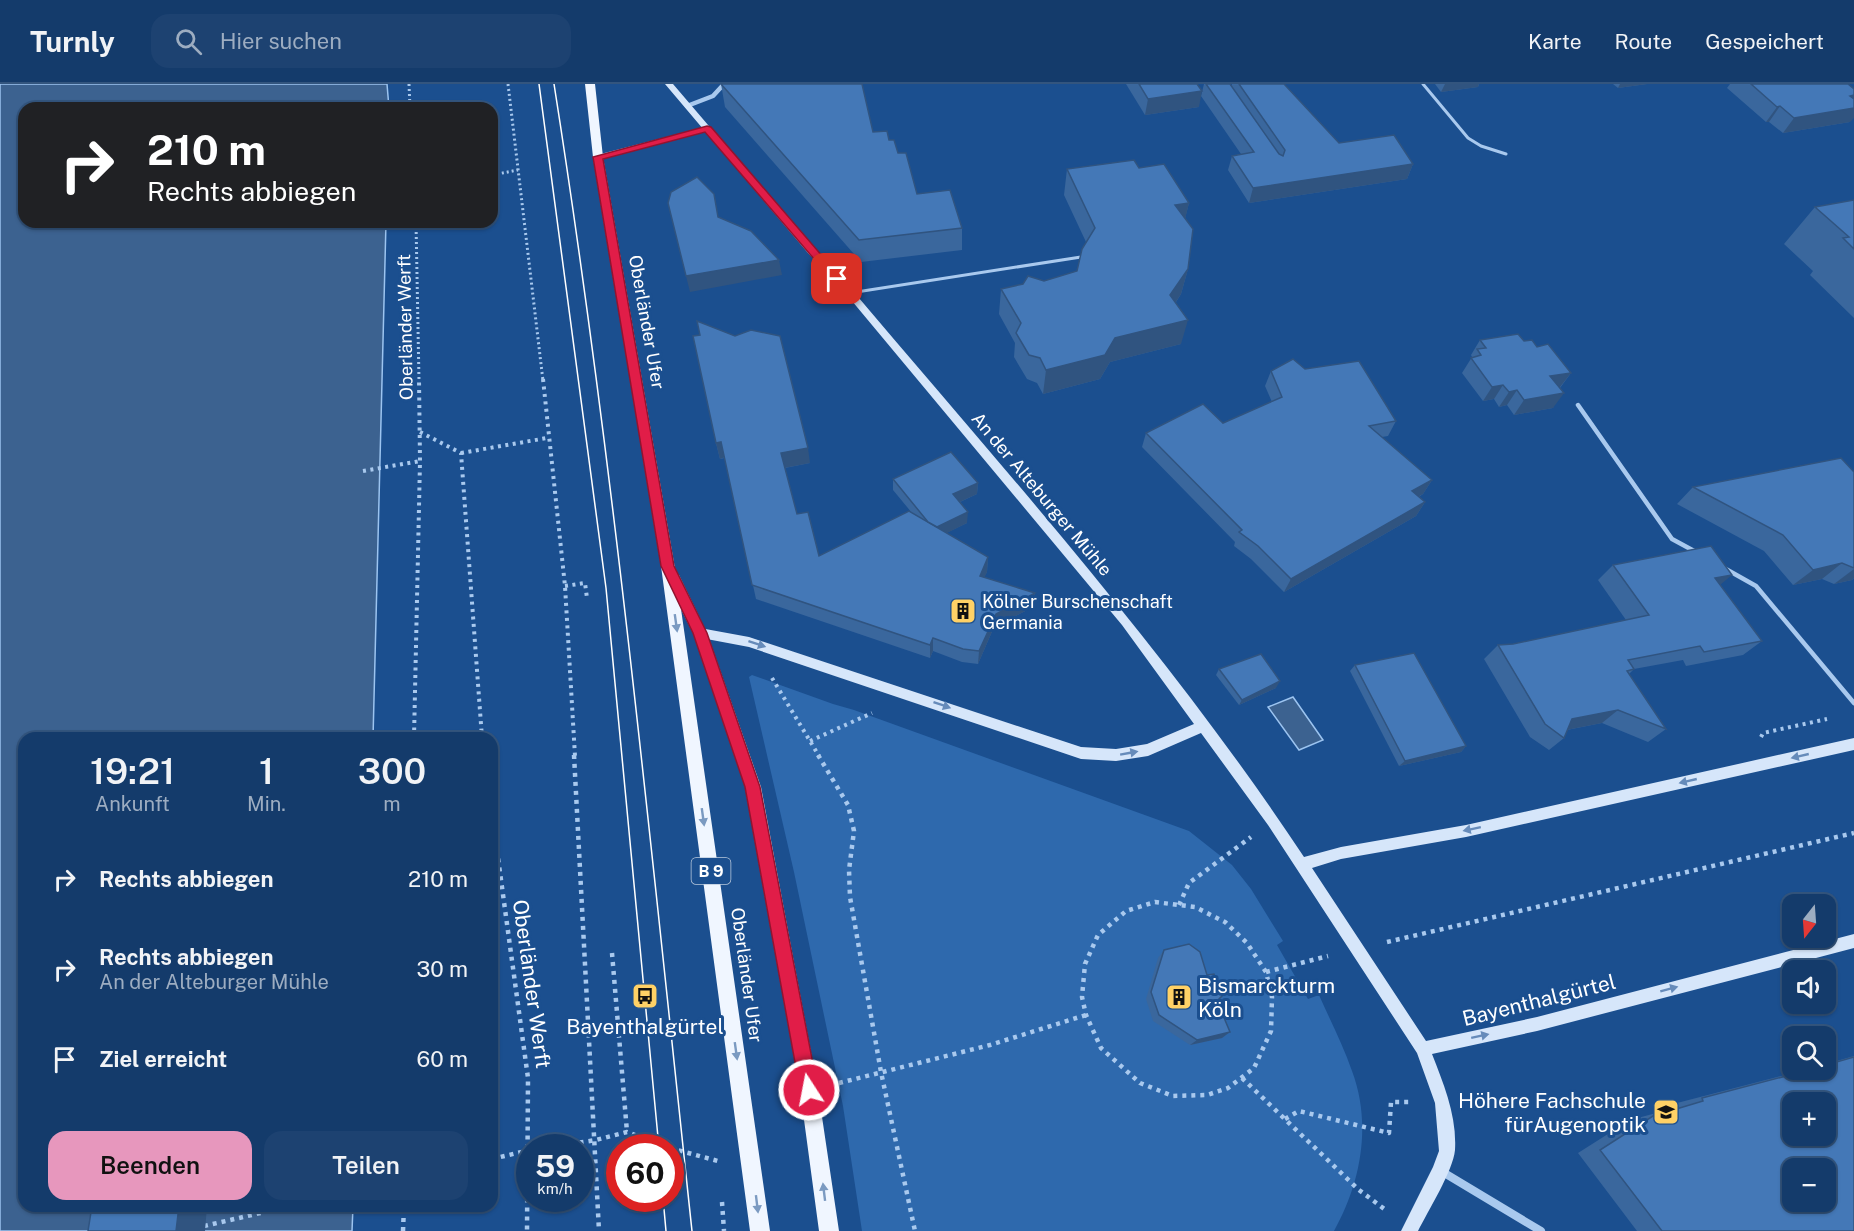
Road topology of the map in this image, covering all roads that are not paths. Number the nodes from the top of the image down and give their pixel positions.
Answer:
1 (590, 84) edge
2 (669, 84) edge
3 (724, 84) edge
4 (1423, 84) edge
5 (687, 106) junction
6 (707, 129) junction
7 (1506, 154) dead end
8 (598, 157) junction
9 (1081, 257) edge
10 (850, 292) junction
11 (1578, 405) dead end
12 (1700, 554) edge
13 (1719, 565) edge
14 (668, 566) junction
15 (700, 633) junction
16 (1854, 703) edge
17 (1203, 726) junction
18 (1854, 744) edge
19 (1302, 864) junction
20 (1854, 941) edge
21 (1423, 1048) junction
22 (1440, 1171) junction
23 (1410, 1230) edge
24 (760, 1231) edge
25 (829, 1231) edge
26 (1541, 1231) edge

1 - 8 main road, Oberländer Ufer / B 9
2 - 5 main road, An der Alteburger Mühle
3 - 5 street
4 - 7 lane
5 - 6 main road, An der Alteburger Mühle
6 - 8 street
6 - 10 main road, An der Alteburger Mühle
8 - 14 main road, Oberländer Ufer / B 9
9 - 10 lane
10 - 17 main road, An der Alteburger Mühle
11 - 12 lane
13 - 16 lane
14 - 15 main road, Oberländer Ufer / B 9
14 -> 24 main road, Oberländer Ufer / B 9
15 -> 17 main road
25 -> 15 main road, Oberländer Ufer / B 9
17 - 19 main road, An der Alteburger Mühle
18 -> 19 main road
19 - 21 main road, An der Alteburger Mühle
21 -> 20 main road, Bayenthalgürtel
21 - 22 main road
22 - 23 main road
22 - 26 street

